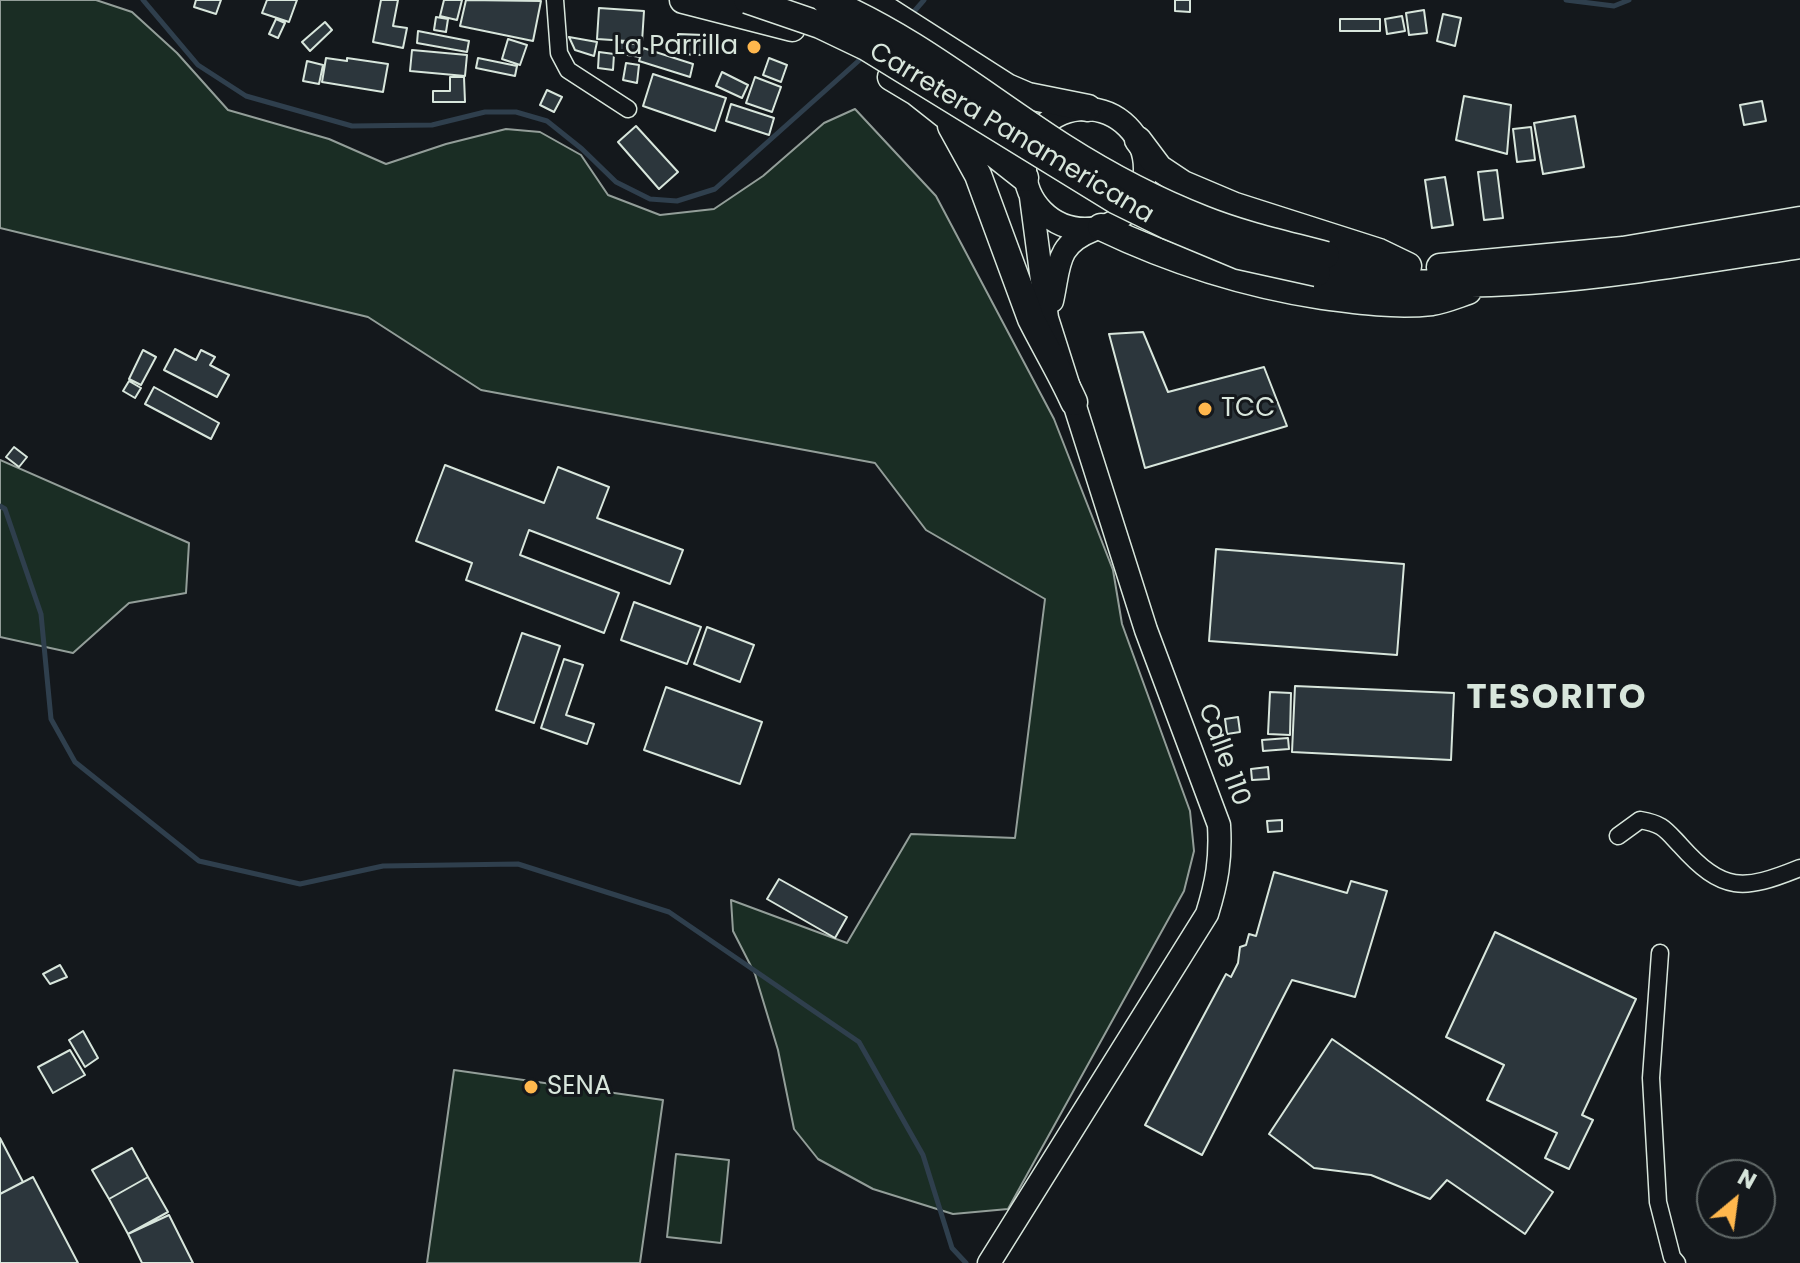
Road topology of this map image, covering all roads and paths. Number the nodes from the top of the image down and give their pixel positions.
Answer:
1 (555, 0) edge
2 (683, 0) edge
3 (747, 0) edge
4 (825, 0) edge
5 (876, 2) edge
6 (1088, 108) junction
7 (628, 109) dead end
8 (943, 113) junction
9 (1138, 140) junction
10 (1028, 187) junction
11 (1800, 220) edge
12 (1099, 228) junction
13 (1800, 245) edge
14 (1321, 264) junction
15 (1408, 266) junction
16 (1494, 283) junction
17 (1047, 318) junction
18 (1074, 402) junction
19 (1618, 836) dead end
20 (1800, 868) edge
21 (1660, 953) dead end
22 (989, 1263) edge
23 (1677, 1263) edge

1 - 7 street
2 - 8 highway
3 - 14 highway, Carretera Panamericana, bridge
4 - 14 highway, Carretera Panamericana, bridge
5 - 6 highway
6 - 9 main road
6 - 10 main road
8 - 10 highway
8 - 18 highway
9 - 12 main road
9 - 15 highway
10 - 12 main road
10 - 17 main road, Calle 110
11 - 15 highway, Carretera Panamericana
12 - 16 highway
12 - 17 main road
13 - 16 highway, Carretera Panamericana
14 - 15 highway, Carretera Panamericana
14 - 16 highway, Carretera Panamericana
17 - 18 main road, Calle 110
18 - 22 main road, Calle 110
19 - 20 street
21 - 23 street

